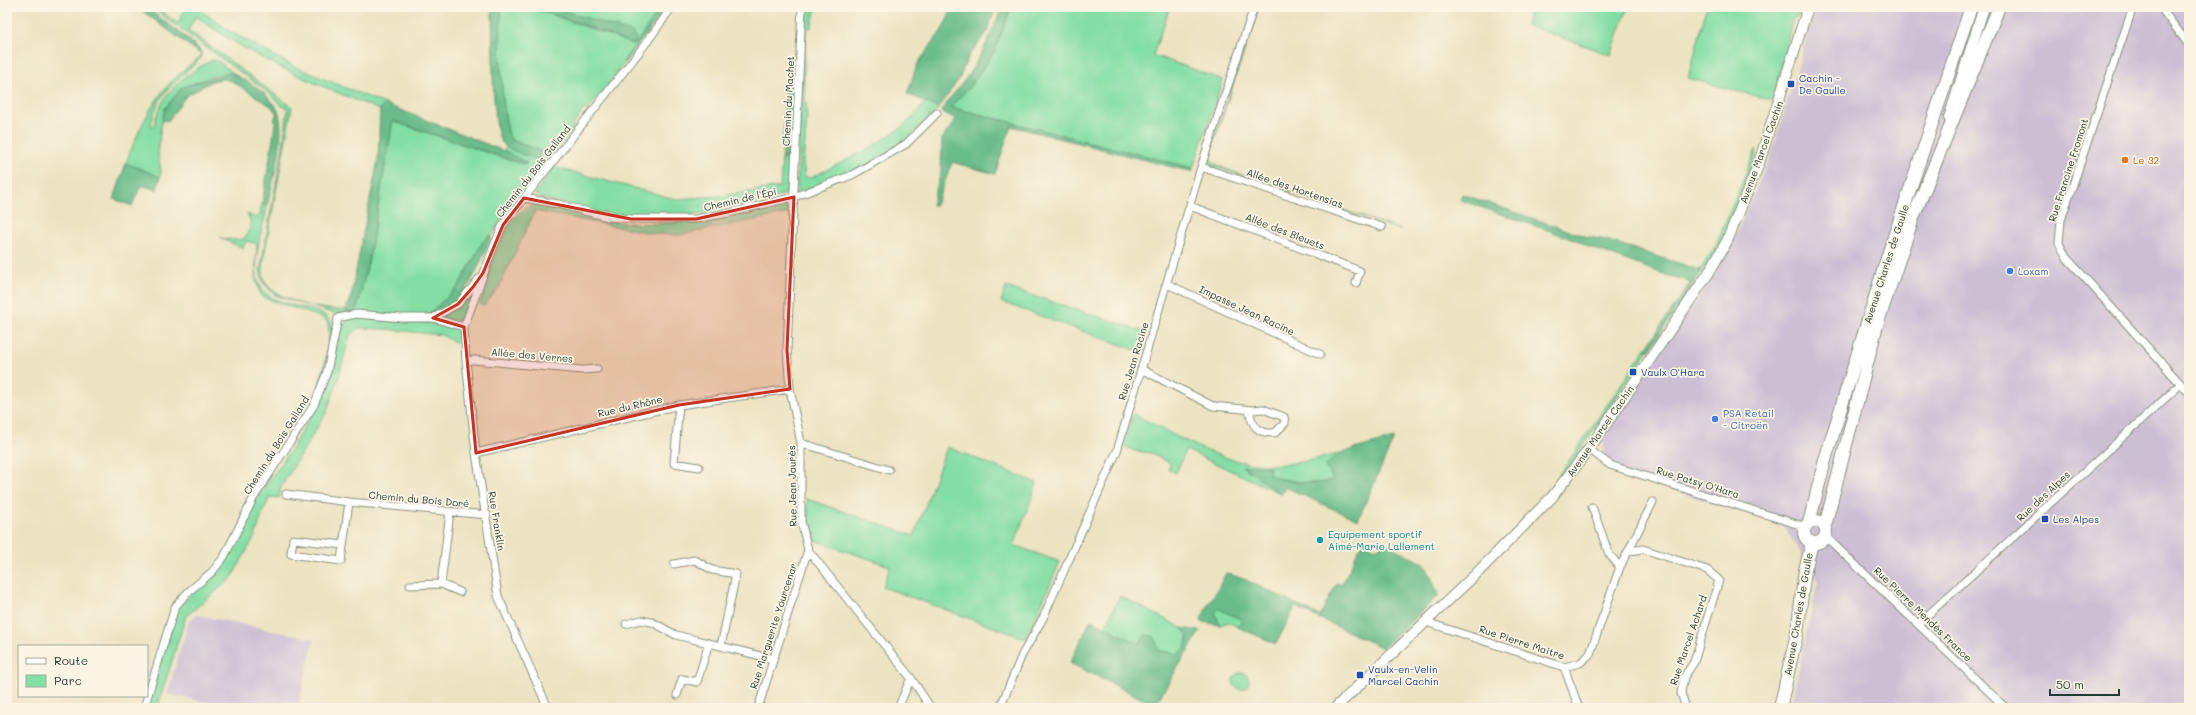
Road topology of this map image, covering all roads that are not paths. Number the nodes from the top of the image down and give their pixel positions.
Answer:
1 (672, 7) edge
2 (802, 7) edge
3 (1254, 7) edge
4 (1808, 7) edge
5 (1971, 7) edge
6 (1984, 7) edge
7 (1999, 7) edge
8 (2133, 7) edge
9 (2160, 7) edge
10 (2189, 45) edge
11 (937, 113) dead end
12 (1942, 143) junction
13 (1201, 167) junction
14 (794, 197) junction
15 (524, 198) junction
16 (1190, 206) junction
17 (1382, 227) dead end
18 (483, 273) junction
19 (1356, 283) dead end
20 (1167, 284) junction
21 (433, 318) junction
22 (464, 327) junction
23 (1320, 354) dead end
24 (466, 361) junction
25 (597, 369) dead end
26 (1141, 370) junction
27 (2181, 384) junction
28 (790, 389) junction
29 (2189, 393) edge
30 (679, 405) junction
31 (1249, 410) junction
32 (802, 443) junction
33 (1588, 449) junction
34 (476, 453) junction
35 (699, 467) dead end
36 (889, 470) dead end
37 (286, 494) dead end
38 (349, 502) junction
39 (1653, 502) dead end
40 (1592, 507) dead end
41 (450, 512) junction
42 (487, 515) junction
43 (1807, 525) junction
44 (1825, 530) junction
45 (1812, 543) junction
46 (343, 545) junction
47 (808, 550) junction
48 (1628, 551) junction
49 (674, 564) dead end
50 (1620, 567) junction
51 (441, 584) junction
52 (410, 585) dead end
53 (460, 592) dead end
54 (1426, 622) junction
55 (626, 624) dead end
56 (1919, 624) junction
57 (709, 643) junction
58 (721, 646) junction
59 (773, 660) junction
60 (1564, 667) junction
61 (911, 678) junction
62 (148, 695) edge
63 (677, 695) dead end
64 (147, 697) edge
65 (1340, 707) edge
66 (144, 708) edge
67 (548, 708) edge
68 (758, 708) edge
69 (898, 708) edge
70 (931, 708) edge
71 (1000, 708) edge
72 (1578, 708) edge
73 (1686, 708) edge
74 (1780, 708) edge
75 (2006, 708) edge

1 - 15 street, Chemin du Bois Galland
2 - 14 street, Chemin du Machet
3 - 13 street, Rue Jean Racine
4 - 33 street, Avenue Marcel Cachin
5 - 43 main road, Avenue Charles de Gaulle
6 - 12 street, Avenue Charles de Gaulle
7 - 12 main road, Avenue Charles de Gaulle
8 - 27 street, Rue Francine Fromont
9 - 10 street
11 - 14 street, Chemin de l'Épi
12 - 44 main road, Avenue Charles de Gaulle
13 - 16 street, Rue Jean Racine
13 - 17 street, Allée des Hortensias
14 - 15 street, Chemin de l'Épi
14 - 28 street, Rue Jean Jaurès
15 - 18 street, Chemin du Bois Galland
16 - 19 street, Allée des Bleuets
16 - 20 street, Rue Jean Racine
18 - 21 street
18 - 22 street, Chemin du Bois Galland
20 - 23 street, Impasse Jean Racine
20 - 26 street, Rue Jean Racine
21 - 22 street, Chemin du Bois Galland
21 - 62 street, Chemin du Bois Galland
22 - 24 street, Rue Franklin
24 - 25 street, Allée des Vernes
24 - 34 street, Rue Franklin
26 - 31 street
26 - 71 street, Rue Jean Racine
27 - 29 street, Rue Francine Fromont
27 - 56 street, Rue des Alpes
28 - 30 street, Rue du Rhône
28 - 32 street, Rue Jean Jaurès
30 - 34 street, Rue du Rhône
30 - 35 street
31 - 31 street
32 - 36 street
32 - 47 street, Rue Jean Jaurès
33 - 43 street, Rue Patsy O'Hara
33 - 54 street, Avenue Marcel Cachin
34 - 42 street, Rue Franklin
37 - 38 street, Chemin du Bois Doré
38 - 41 street, Chemin du Bois Doré
38 - 46 street
39 - 48 street, Rue Pierre Maitre
40 - 50 street
41 - 42 street, Chemin du Bois Doré
41 - 51 street
42 - 67 street, Rue Franklin
43 - 44 main road
43 - 45 main road
44 - 45 main road
44 - 56 street, Rue Pierre Mendès France
45 - 74 main road, Avenue Charles de Gaulle
46 - 46 street
47 - 59 street, Rue Marguerite Yourcenar
47 - 61 street, Rue Jean Jaurès
48 - 50 street, Rue Pierre Maitre
48 - 73 street, Rue Marcel Achard
49 - 58 street
50 - 60 street, Rue Pierre Maitre
51 - 52 street
51 - 53 street
54 - 60 street, Rue Pierre Maitre
54 - 65 street, Avenue Marcel Cachin
55 - 57 street
56 - 75 street, Rue Pierre Mendès France
57 - 58 street
57 - 63 street
58 - 59 street
59 - 68 street, Rue Marguerite Yourcenar
60 - 72 street
61 - 69 street
61 - 70 street, Rue Jean Jaurès
64 - 66 street, Chemin du Bois Galland

